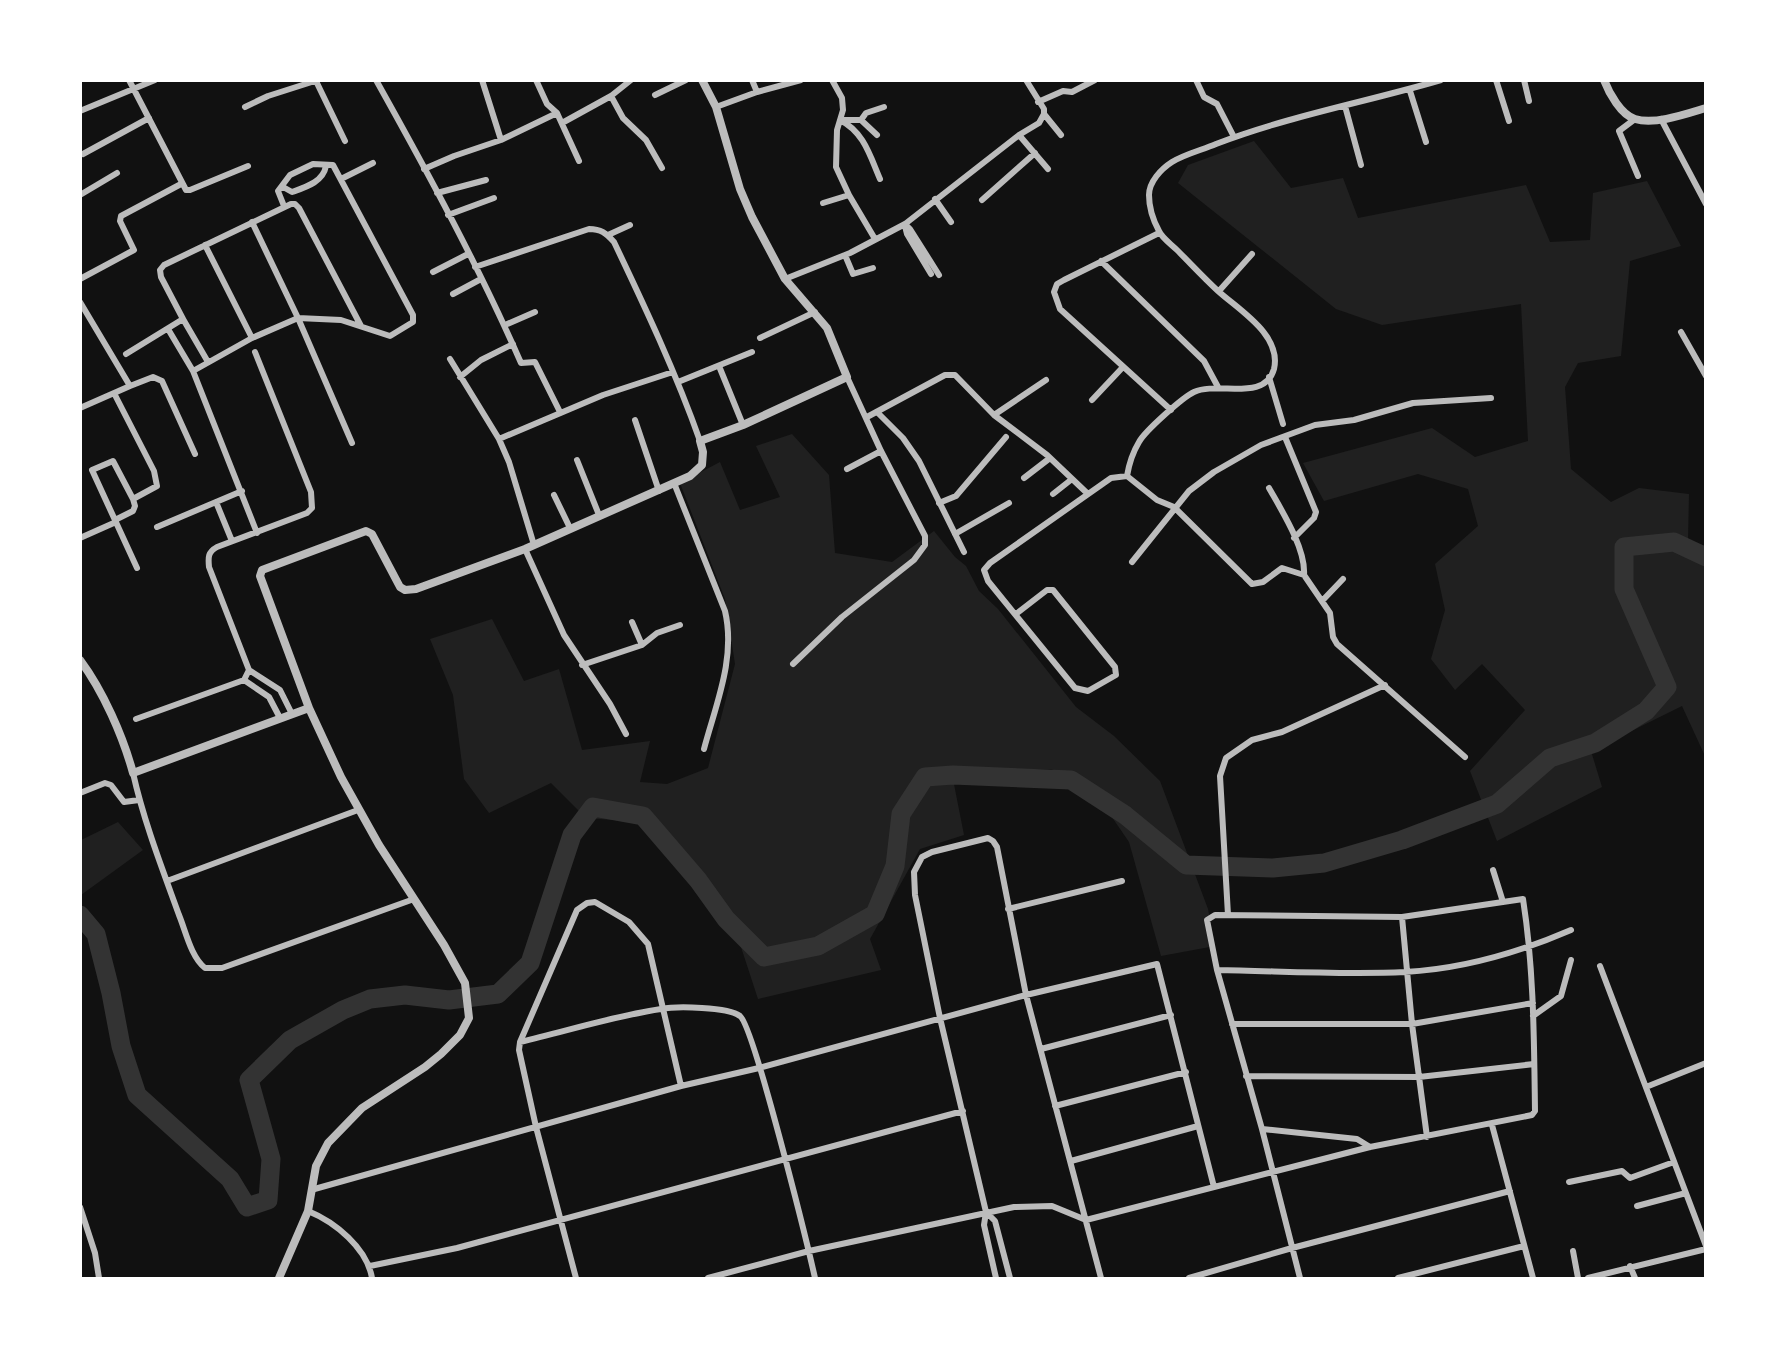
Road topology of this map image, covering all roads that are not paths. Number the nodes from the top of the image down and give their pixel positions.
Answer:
1 (129, 80) edge
2 (155, 80) edge
3 (376, 80) edge
4 (482, 80) edge
5 (536, 80) edge
6 (631, 80) edge
7 (686, 80) edge
8 (702, 80) edge
9 (752, 80) edge
10 (801, 80) edge
11 (832, 80) edge
12 (1026, 80) edge
13 (1095, 80) edge
14 (1196, 80) edge
15 (1441, 80) edge
16 (1496, 80) edge
17 (1524, 80) edge
18 (1604, 80) edge
19 (317, 81) edge
20 (1414, 86) edge
21 (134, 90) junction
22 (757, 92) junction
23 (655, 95) dead end
24 (611, 96) junction
25 (1529, 101) dead end
26 (1038, 102) junction
27 (1345, 106) junction
28 (245, 107) dead end
29 (716, 107) junction
30 (884, 107) dead end
31 (1706, 108) edge
32 (80, 111) edge
33 (557, 113) junction
34 (1044, 114) junction
35 (149, 118) junction
36 (1635, 119) junction
37 (840, 120) junction
38 (861, 120) junction
39 (1661, 120) junction
40 (1509, 121) dead end
41 (562, 123) junction
42 (877, 135) dead end
43 (1020, 135) junction
44 (1061, 135) dead end
45 (1234, 137) junction
46 (501, 140) junction
47 (345, 141) dead end
48 (1426, 142) dead end
49 (1035, 153) junction
50 (83, 154) dead end
51 (579, 162) dead end
52 (373, 163) dead end
53 (1361, 165) dead end
54 (248, 166) dead end
55 (326, 166) junction
56 (662, 168) dead end
57 (424, 169) junction
58 (1048, 169) dead end
59 (117, 173) dead end
60 (1638, 176) dead end
61 (341, 179) junction
62 (486, 180) dead end
63 (880, 180) dead end
64 (183, 187) junction
65 (283, 187) junction
66 (437, 194) junction
67 (80, 195) edge
68 (849, 195) junction
69 (494, 198) dead end
70 (935, 199) junction
71 (982, 200) dead end
72 (823, 203) dead end
73 (1706, 204) edge
74 (284, 206) junction
75 (449, 215) junction
76 (252, 222) junction
77 (951, 222) dead end
78 (905, 224) junction
79 (630, 225) dead end
80 (1159, 233) junction
81 (608, 235) junction
82 (875, 239) junction
83 (205, 245) junction
84 (468, 254) junction
85 (1252, 254) dead end
86 (845, 255) junction
87 (1101, 261) junction
88 (475, 267) junction
89 (873, 268) dead end
90 (433, 272) dead end
91 (931, 274) dead end
92 (939, 275) dead end
93 (80, 279) edge
94 (481, 279) junction
95 (785, 279) junction
96 (1219, 291) junction
97 (453, 294) dead end
98 (80, 302) edge
99 (535, 312) dead end
100 (815, 312) junction
101 (298, 318) junction
102 (183, 319) junction
103 (505, 325) junction
104 (361, 326) junction
105 (168, 329) junction
106 (1681, 332) dead end
107 (253, 338) junction
108 (760, 338) dead end
109 (513, 344) junction
110 (255, 352) dead end
111 (752, 352) dead end
112 (126, 354) dead end
113 (450, 359) dead end
114 (208, 362) junction
115 (719, 366) junction
116 (1123, 367) junction
117 (193, 371) junction
118 (673, 372) junction
119 (1706, 376) edge
120 (460, 377) junction
121 (848, 377) junction
122 (1269, 377) junction
123 (1046, 380) dead end
124 (678, 382) junction
125 (130, 386) junction
126 (1218, 387) junction
127 (115, 395) junction
128 (1491, 398) dead end
129 (1091, 400) dead end
130 (81, 407) edge
131 (1171, 410) junction
132 (560, 412) junction
133 (878, 413) junction
134 (995, 415) junction
135 (867, 417) junction
136 (635, 420) dead end
137 (1283, 424) dead end
138 (743, 425) junction
139 (1285, 437) junction
140 (1006, 438) dead end
141 (499, 439) junction
142 (700, 441) junction
143 (352, 443) dead end
144 (881, 451) junction
145 (195, 454) dead end
146 (1050, 458) junction
147 (577, 460) dead end
148 (847, 469) dead end
149 (1127, 476) junction
150 (1024, 478) dead end
151 (1072, 479) junction
152 (674, 483) junction
153 (1269, 488) dead end
154 (242, 491) junction
155 (659, 491) junction
156 (1053, 494) dead end
157 (1088, 494) junction
158 (554, 495) dead end
159 (133, 499) junction
160 (216, 502) junction
161 (939, 503) junction
162 (1009, 503) dead end
163 (1174, 507) junction
164 (599, 515) junction
165 (115, 521) junction
166 (158, 527) dead end
167 (570, 528) junction
168 (257, 533) junction
169 (955, 534) junction
170 (80, 538) edge
171 (1294, 538) junction
172 (232, 541) junction
173 (534, 545) junction
174 (524, 549) junction
175 (964, 552) dead end
176 (1132, 562) dead end
177 (137, 568) dead end
178 (1304, 575) junction
179 (1343, 579) dead end
180 (1322, 601) junction
181 (1016, 614) junction
182 (632, 622) dead end
183 (680, 625) dead end
184 (642, 645) junction
185 (80, 660) edge
186 (793, 664) dead end
187 (582, 665) junction
188 (249, 670) junction
189 (244, 680) junction
190 (1385, 685) junction
191 (309, 708) junction
192 (292, 714) junction
193 (136, 719) dead end
194 (280, 719) junction
195 (626, 734) dead end
196 (704, 749) dead end
197 (1465, 757) dead end
198 (133, 773) junction
199 (80, 793) edge
200 (139, 800) junction
201 (358, 810) junction
202 (1493, 870) dead end
203 (167, 881) junction
204 (1122, 881) dead end
205 (414, 899) junction
206 (1503, 902) junction
207 (1008, 909) junction
208 (1228, 915) junction
209 (1402, 917) junction
210 (1571, 930) dead end
211 (1530, 947) junction
212 (1571, 960) dead end
213 (1600, 966) dead end
214 (1217, 970) junction
215 (1406, 972) junction
216 (1026, 995) junction
217 (1533, 1003) junction
218 (663, 1008) junction
219 (1171, 1015) junction
220 (1533, 1016) junction
221 (940, 1018) junction
222 (1232, 1024) junction
223 (1412, 1024) junction
224 (520, 1041) junction
225 (1041, 1049) junction
226 (1706, 1063) edge
227 (1534, 1064) junction
228 (759, 1068) junction
229 (1186, 1072) junction
230 (1246, 1076) junction
231 (1419, 1077) junction
232 (681, 1086) junction
233 (1646, 1087) junction
234 (1055, 1106) junction
235 (963, 1111) junction
236 (1492, 1125) junction
237 (1198, 1126) junction
238 (536, 1127) junction
239 (1262, 1129) junction
240 (1427, 1137) junction
241 (1370, 1147) junction
242 (785, 1158) junction
243 (1071, 1160) junction
244 (1674, 1162) junction
245 (1272, 1171) junction
246 (1569, 1182) dead end
247 (1214, 1187) junction
248 (310, 1190) junction
249 (1510, 1191) junction
250 (1686, 1193) junction
251 (1637, 1206) dead end
252 (80, 1207) edge
253 (307, 1210) junction
254 (986, 1212) junction
255 (560, 1218) junction
256 (1086, 1220) junction
257 (1524, 1246) junction
258 (1292, 1248) junction
259 (1706, 1248) edge
260 (809, 1251) junction
261 (1573, 1251) dead end
262 (370, 1266) junction
263 (1630, 1266) junction
264 (99, 1279) edge
265 (279, 1279) edge
266 (372, 1279) edge
267 (576, 1279) edge
268 (708, 1279) edge
269 (815, 1279) edge
270 (996, 1279) edge
271 (1010, 1279) edge
272 (1101, 1279) edge
273 (1189, 1279) edge
274 (1300, 1279) edge
275 (1398, 1279) edge
276 (1533, 1279) edge
277 (1578, 1279) edge
278 (1588, 1279) edge
279 (1634, 1279) edge

1 - 21 street
2 - 21 street
3 - 57 street
4 - 46 street
5 - 33 street
6 - 24 street
7 - 23 street
8 - 29 street
9 - 22 street
10 - 22 street
11 - 37 street
12 - 26 street
13 - 26 street
14 - 45 street
15 - 20 street
16 - 40 street
17 - 25 street
18 - 36 street
19 - 28 street
19 - 47 street
20 - 27 street
20 - 48 street
21 - 32 street
21 - 35 street
22 - 29 street
24 - 41 street
24 - 56 street
26 - 34 street
27 - 45 street
27 - 53 street
29 - 95 street
30 - 38 street
31 - 39 street
33 - 41 street
33 - 46 street
34 - 43 street
34 - 44 street
35 - 50 street
35 - 64 street
36 - 39 street
36 - 60 street
37 - 38 street
37 - 63 street
37 - 68 street
38 - 42 street
39 - 73 street
41 - 51 street
43 - 49 street
43 - 70 street
45 - 80 street
46 - 57 street
49 - 58 street
49 - 71 street
52 - 61 street
54 - 64 street
55 - 61 street
55 - 65 street
55 - 65 street
57 - 66 street
59 - 67 street
61 - 104 street
62 - 66 street
64 - 93 street
65 - 74 street
66 - 75 street
68 - 72 street
68 - 82 street
69 - 75 street
70 - 77 street
70 - 78 street
74 - 76 street
74 - 104 street
75 - 84 street
76 - 83 street
76 - 101 street
78 - 82 street
78 - 91 street
78 - 92 street
79 - 81 street
80 - 87 street
80 - 96 street
81 - 88 street
81 - 118 street
82 - 86 street
83 - 102 street
83 - 107 street
84 - 88 street
84 - 90 street
85 - 96 street
86 - 89 street
86 - 95 street
87 - 116 street
87 - 126 street
88 - 94 street
94 - 97 street
94 - 103 street
95 - 100 street
96 - 122 street
98 - 125 street
99 - 103 street
100 - 108 street
100 - 121 street
101 - 104 street
101 - 107 street
101 - 143 street
102 - 105 street
102 - 114 street
103 - 109 street
105 - 112 street
105 - 117 street
106 - 119 street
107 - 114 street
109 - 120 street
109 - 132 street
110 - 168 street
111 - 115 street
113 - 120 street
114 - 117 street
115 - 124 street
115 - 138 street
116 - 129 street
116 - 131 street
117 - 154 street
118 - 124 street
118 - 132 street
120 - 141 street
121 - 135 street
121 - 138 street
122 - 126 street
122 - 137 street
123 - 134 street
124 - 142 street
125 - 127 street
125 - 145 street
126 - 131 street
127 - 130 street
127 - 159 street
128 - 139 street
131 - 149 street
132 - 141 street
133 - 134 street
133 - 135 street
133 - 161 street
134 - 146 street
135 - 144 street
136 - 155 street
138 - 142 street
139 - 163 street
139 - 171 street
140 - 161 street
141 - 173 street
142 - 152 street
144 - 148 street
144 - 186 street
146 - 150 street
146 - 151 street
147 - 164 street
149 - 157 street
149 - 163 street
151 - 156 street
151 - 157 street
152 - 155 street
152 - 196 street
153 - 171 street
154 - 160 street
154 - 168 street
155 - 164 street
157 - 181 street
158 - 167 street
159 - 165 street
159 - 165 street
160 - 166 street
160 - 172 street
161 - 169 street
162 - 169 street
163 - 176 street
163 - 178 street
164 - 167 street
165 - 170 street
165 - 177 street
167 - 173 street
168 - 172 street
169 - 175 street
171 - 178 street
172 - 188 street
173 - 174 street
174 - 187 street
174 - 191 street
178 - 180 street
179 - 180 street
180 - 190 street
181 - 181 street
182 - 184 street
183 - 184 street
184 - 187 street
185 - 198 street
187 - 195 street
188 - 189 street
188 - 192 street
189 - 193 street
189 - 194 street
190 - 197 street
190 - 208 street
191 - 192 street
191 - 201 street
192 - 194 street
194 - 198 street
198 - 200 street
199 - 200 street
200 - 203 street
201 - 203 street
201 - 205 street
202 - 206 street
203 - 205 street
204 - 207 street
205 - 248 street
206 - 209 street
206 - 211 street
207 - 216 street
207 - 221 street
208 - 209 street
208 - 214 street
209 - 215 street
210 - 211 street
211 - 215 street
211 - 217 street
212 - 220 street
213 - 233 street
214 - 215 street
214 - 222 street
215 - 223 street
216 - 219 street
216 - 221 street
216 - 225 street
217 - 220 street
217 - 223 street
218 - 224 street
218 - 224 street
218 - 228 street
218 - 232 street
219 - 225 street
219 - 229 street
220 - 227 street
221 - 228 street
221 - 235 street
222 - 223 street
222 - 230 street
223 - 231 street
224 - 238 street
225 - 234 street
226 - 233 street
227 - 231 street
227 - 236 street
228 - 232 street
228 - 242 street
229 - 234 street
229 - 237 street
230 - 231 street
230 - 239 street
231 - 240 street
232 - 238 street
233 - 244 street
234 - 243 street
235 - 242 street
235 - 254 street
236 - 240 street
236 - 249 street
237 - 243 street
237 - 247 street
238 - 248 street
238 - 255 street
239 - 241 street
239 - 245 street
240 - 241 street
241 - 245 street
242 - 255 street
242 - 260 street
243 - 256 street
244 - 246 street
244 - 250 street
245 - 247 street
245 - 258 street
247 - 256 street
248 - 253 street
249 - 257 street
249 - 258 street
250 - 251 street
250 - 259 street
252 - 264 street
253 - 262 street
253 - 265 street
254 - 256 street
254 - 260 street
254 - 270 street
254 - 271 street
255 - 262 street
255 - 267 street
256 - 272 street
257 - 275 street
257 - 276 street
258 - 273 street
258 - 274 street
259 - 263 street
260 - 268 street
260 - 269 street
261 - 277 street
262 - 266 street
263 - 278 street
263 - 279 street

